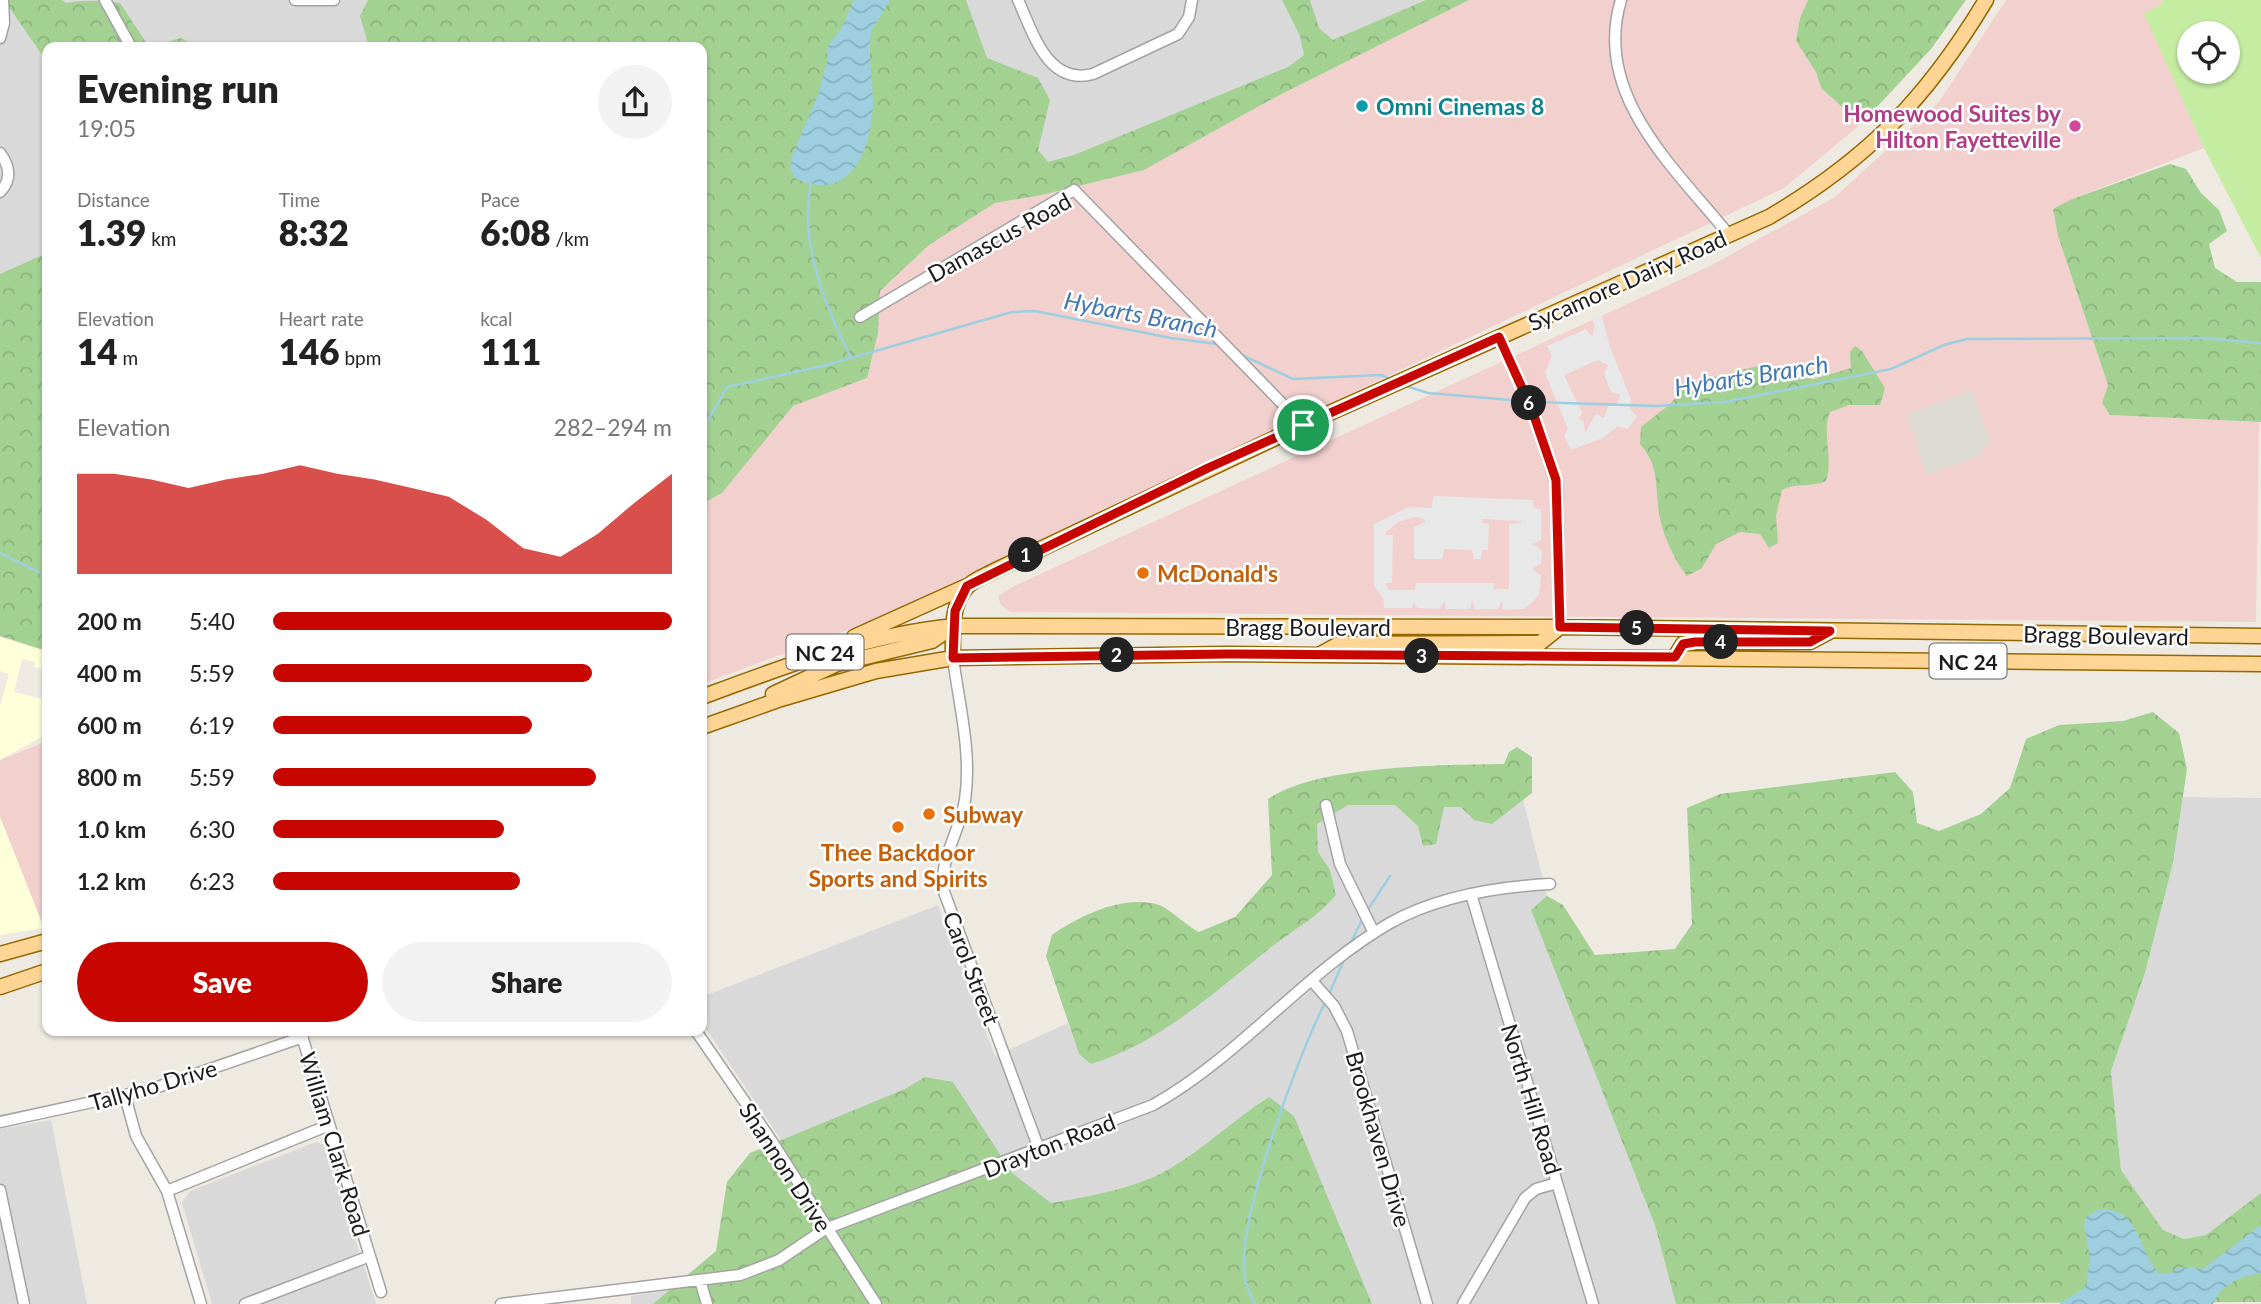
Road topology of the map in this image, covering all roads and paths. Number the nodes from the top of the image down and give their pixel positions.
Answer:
1 (3, 0) edge
2 (106, 0) edge
3 (295, 0) edge
4 (334, 0) edge
5 (1018, 0) edge
6 (1192, 0) edge
7 (1620, 0) edge
8 (1986, 0) edge
9 (0, 38) edge
10 (128, 42) edge
11 (0, 153) edge
12 (0, 192) edge
13 (1729, 235) junction
14 (860, 317) dead end
15 (1499, 337) junction
16 (1303, 425) junction
17 (967, 586) junction
18 (954, 626) junction
19 (1560, 627) junction
20 (1830, 631) junction
21 (2261, 636) edge
22 (815, 655) junction
23 (1318, 655) junction
24 (1675, 657) junction
25 (953, 658) junction
26 (2261, 664) edge
27 (707, 695) edge
28 (720, 721) junction
29 (707, 725) edge
30 (1326, 805) dead end
31 (1550, 884) dead end
32 (1471, 894) junction
33 (1374, 933) junction
34 (42, 942) edge
35 (0, 954) edge
36 (42, 973) edge
37 (1313, 982) junction
38 (0, 987) edge
39 (296, 1036) edge
40 (303, 1036) edge
41 (699, 1036) edge
42 (125, 1096) junction
43 (0, 1122) edge
44 (330, 1125) junction
45 (1039, 1149) junction
46 (1557, 1183) junction
47 (0, 1190) edge
48 (167, 1191) junction
49 (825, 1229) junction
50 (370, 1256) junction
51 (701, 1280) junction
52 (380, 1292) dead end
53 (24, 1304) edge
54 (201, 1304) edge
55 (245, 1304) edge
56 (501, 1304) edge
57 (707, 1304) edge
58 (876, 1304) edge
59 (1427, 1304) edge
60 (1463, 1304) edge
61 (1593, 1304) edge

1 - 9 street
2 - 10 street
3 - 4 street
5 - 6 street
7 - 13 street
8 - 13 main road, Sycamore Dairy Road
11 - 12 street
13 - 15 main road, Sycamore Dairy Road
14 - 16 street, Damascus Road
15 - 16 main road, Sycamore Dairy Road
15 - 19 street
16 - 17 main road, Sycamore Dairy Road
17 - 18 main road
17 - 22 main road, Sycamore Dairy Road
18 - 19 main road, Bragg Boulevard / NC 24
18 - 22 main road, Bragg Boulevard / NC 24
18 - 25 main road
18 - 28 main road
19 - 20 main road, Bragg Boulevard / NC 24
19 - 23 main road
20 - 21 main road, Bragg Boulevard / NC 24
20 - 24 main road
22 - 27 main road, Bragg Boulevard / NC 24
23 - 24 main road, Bragg Boulevard / NC 24
23 - 25 main road, Bragg Boulevard / NC 24
24 - 26 main road, Bragg Boulevard / NC 24
25 - 28 main road, Bragg Boulevard / NC 24
25 - 45 street, Carol Street
28 - 29 main road, Bragg Boulevard / NC 24
30 - 33 street
31 - 32 street, Drayton Road
32 - 33 street, Drayton Road
32 - 46 street, North Hill Road
33 - 37 street, Drayton Road
34 - 35 main road
36 - 38 main road
37 - 45 street, Drayton Road
37 - 59 street, Brookhaven Drive
39 - 42 street, Tallyho Drive
40 - 44 street, William Clark Road
41 - 49 street, Shannon Drive
42 - 43 street, Tallyho Drive
42 - 48 street
44 - 48 street
44 - 50 street, William Clark Road
45 - 49 street, Drayton Road
46 - 60 street
46 - 61 street, North Hill Road
47 - 53 street
48 - 54 street
49 - 51 street, Drayton Road
49 - 58 street, Shannon Drive
50 - 52 street
50 - 55 street
51 - 56 street, Drayton Road
51 - 57 street

